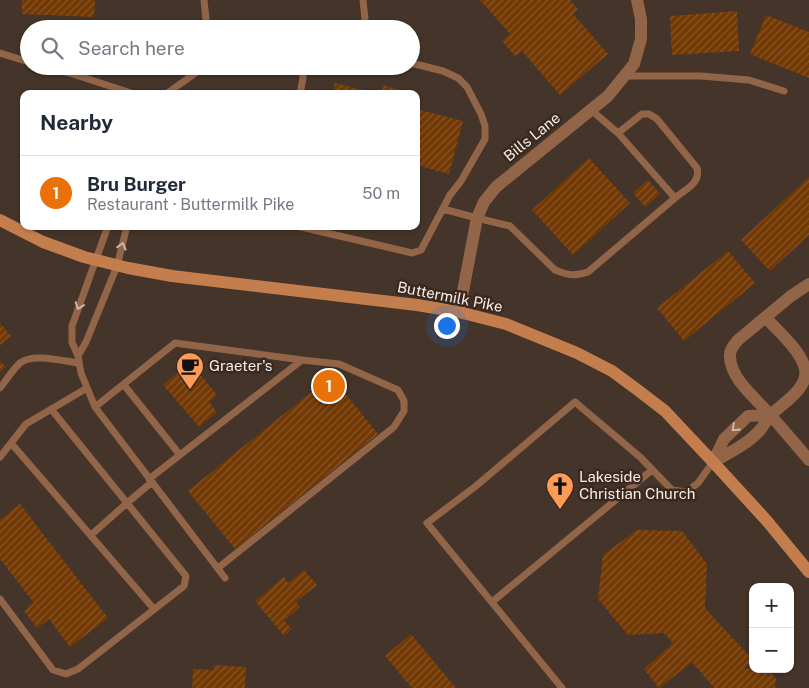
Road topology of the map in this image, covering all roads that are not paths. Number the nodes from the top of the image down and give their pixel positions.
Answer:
1 (204, 0) edge
2 (364, 0) edge
3 (637, 0) edge
4 (206, 20) edge
5 (365, 20) edge
6 (0, 53) edge
7 (20, 59) edge
8 (420, 65) edge
9 (76, 75) edge
10 (193, 75) edge
11 (303, 75) edge
12 (625, 76) junction
13 (122, 90) edge
14 (172, 90) edge
15 (301, 90) edge
16 (784, 91) dead end
17 (591, 110) junction
18 (618, 133) junction
19 (675, 198) junction
20 (443, 209) junction
21 (477, 218) junction
22 (0, 220) edge
23 (106, 230) edge
24 (126, 230) edge
25 (313, 230) edge
26 (95, 260) junction
27 (117, 266) junction
28 (809, 284) edge
29 (458, 312) junction
30 (766, 318) junction
31 (78, 360) junction
32 (302, 360) junction
33 (124, 385) junction
34 (0, 388) edge
35 (87, 388) junction
36 (95, 407) junction
37 (51, 409) junction
38 (771, 415) junction
39 (12, 443) junction
40 (180, 455) junction
41 (0, 457) edge
42 (809, 460) edge
43 (713, 462) junction
44 (652, 470) junction
45 (150, 481) junction
46 (127, 503) junction
47 (91, 535) junction
48 (218, 568) junction
49 (809, 572) edge
50 (225, 578) dead end
51 (0, 599) edge
52 (492, 602) junction
53 (154, 609) junction
54 (562, 688) edge

1 - 4 lane
2 - 5 lane
3 - 12 street, Bills Lane
6 - 7 lane
8 - 20 lane
9 - 13 lane
10 - 14 lane
11 - 15 lane
12 - 16 lane
12 - 17 street, Bills Lane
17 - 18 lane
17 - 21 street, Bills Lane
18 - 19 lane
18 - 19 lane
19 - 21 lane
20 - 21 lane
20 - 25 lane
21 - 29 street, Bills Lane
22 - 26 main road, Buttermilk Pike
23 - 26 lane
27 -> 24 lane
26 - 27 main road, Buttermilk Pike
26 -> 31 lane
27 - 29 main road, Buttermilk Pike
27 - 31 lane
28 - 30 street
29 - 43 main road, Buttermilk Pike
30 - 38 street
30 - 38 street
31 - 34 lane
31 - 35 lane
32 - 33 lane
32 - 40 lane
32 - 48 lane
33 - 36 lane
33 - 40 lane
35 - 36 lane
35 - 37 lane
36 - 45 lane
37 - 39 lane
37 - 46 lane
38 - 42 street
38 - 43 street
38 -> 43 street
39 - 41 lane
39 - 47 lane
40 - 45 lane
43 - 44 lane
43 - 49 main road, Buttermilk Pike
44 - 52 lane
44 - 52 lane
45 - 46 lane
45 - 48 lane
46 - 47 lane
46 - 53 lane
47 - 53 lane
48 - 50 lane
51 - 53 lane
52 - 54 lane

